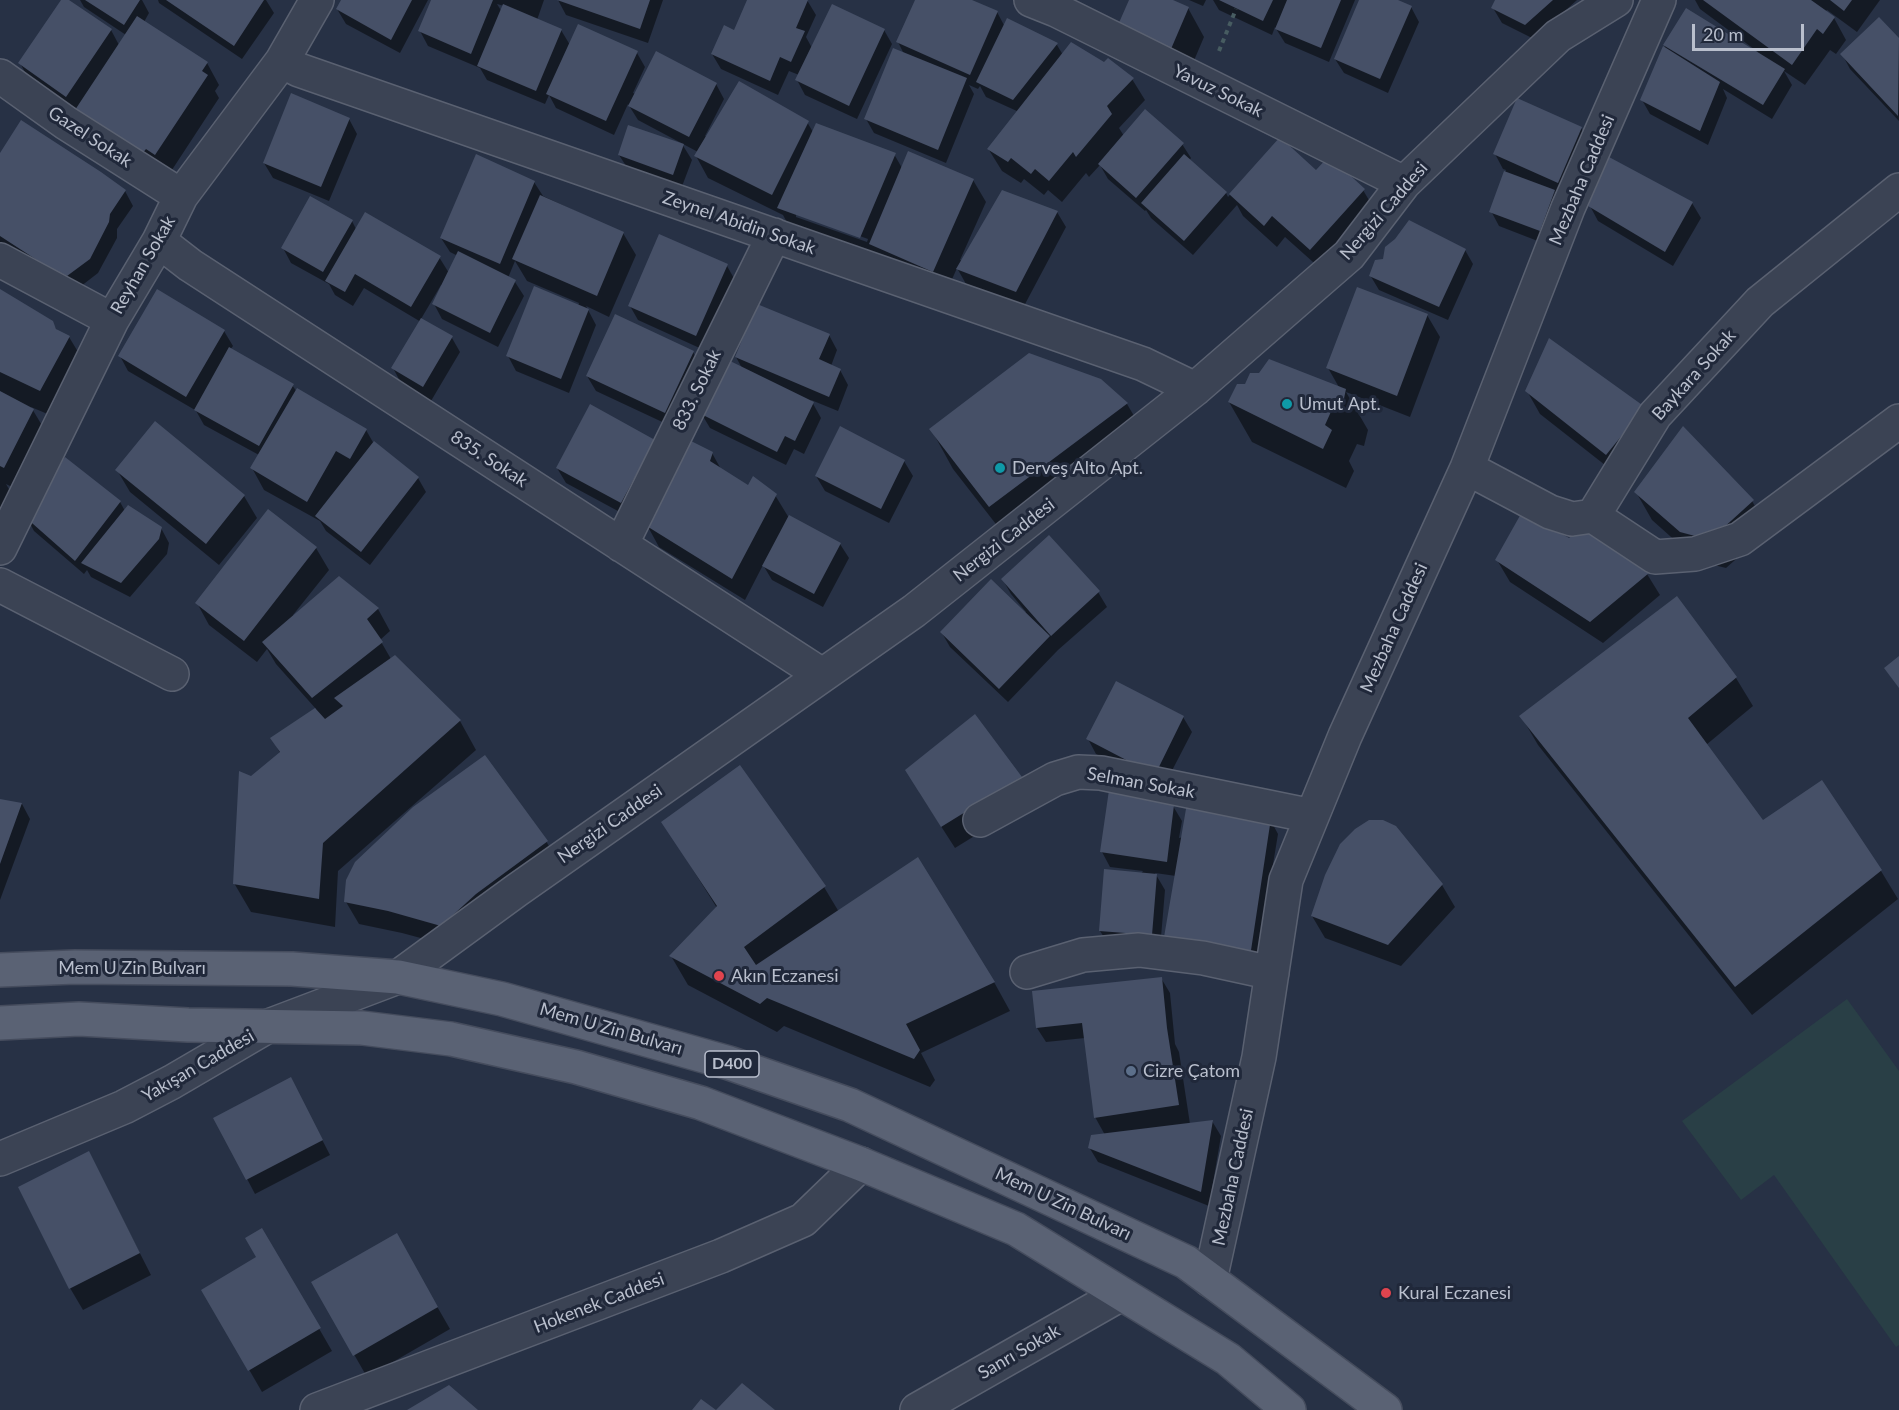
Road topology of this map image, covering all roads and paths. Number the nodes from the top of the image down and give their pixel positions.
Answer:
1 (317, 0) edge
2 (1031, 0) edge
3 (1616, 0) edge
4 (1653, 2) edge
5 (1236, 9) dead end
6 (282, 61) junction
7 (0, 76) edge
8 (1206, 85) junction
9 (1404, 183) junction
10 (1899, 190) edge
11 (181, 196) junction
12 (774, 235) junction
13 (159, 241) junction
14 (0, 260) edge
15 (112, 320) junction
16 (1195, 389) junction
17 (1899, 421) edge
18 (1467, 468) junction
19 (1593, 516) junction
20 (621, 545) junction
21 (0, 548) edge
22 (0, 585) edge
23 (172, 674) dead end
24 (822, 675) junction
25 (1312, 816) junction
26 (980, 819) dead end
27 (0, 970) edge
28 (1027, 972) dead end
29 (1272, 973) junction
30 (398, 977) junction
31 (0, 1023) edge
32 (266, 1027) junction
33 (0, 1159) edge
34 (861, 1164) junction
35 (1210, 1280) junction
36 (1121, 1293) junction
37 (317, 1410) edge
38 (917, 1410) edge
39 (1289, 1410) edge
40 (1385, 1410) edge

1 - 6 street, Reyhan Sokak
2 - 8 street, Yavuz Sokak
3 - 9 street, Nergizi Caddesi
4 - 18 street, Mezbaha Caddesi
5 - 8 path
6 - 11 street, Reyhan Sokak
6 - 12 street, Zeynel Abidin Sokak
7 - 11 street, Gazel Sokak
8 - 9 street, Yavuz Sokak
9 - 16 street, Nergizi Caddesi
10 - 19 street, Baykara Sokak
11 - 13 street, Reyhan Sokak
12 - 16 street, Zeynel Abidin Sokak
12 - 20 street, 833. Sokak
13 - 15 street, Reyhan Sokak
13 - 20 street, 835. Sokak
14 - 15 street
15 - 21 street, Reyhan Sokak
16 - 24 street, Nergizi Caddesi
17 - 19 street
18 - 19 street
18 - 25 street, Mezbaha Caddesi
20 - 24 street, 835. Sokak
22 - 23 street
24 - 30 street, Nergizi Caddesi
25 - 26 street, Selman Sokak
25 - 29 street, Mezbaha Caddesi
27 - 30 main road, Mem U Zin Bulvarı / D400
28 - 29 street
29 - 35 street, Mezbaha Caddesi
30 - 32 street, Yakışan Caddesi
30 - 35 main road, Mem U Zin Bulvarı / D400
31 - 32 main road, D400
32 - 33 street, Yakışan Caddesi
32 - 34 main road, D400
34 - 36 main road, D400
34 - 37 street, Hokenek Caddesi
35 - 40 main road, Mem U Zin Bulvarı / D400
36 - 38 street, Sanrı Sokak
36 - 39 main road, D400

